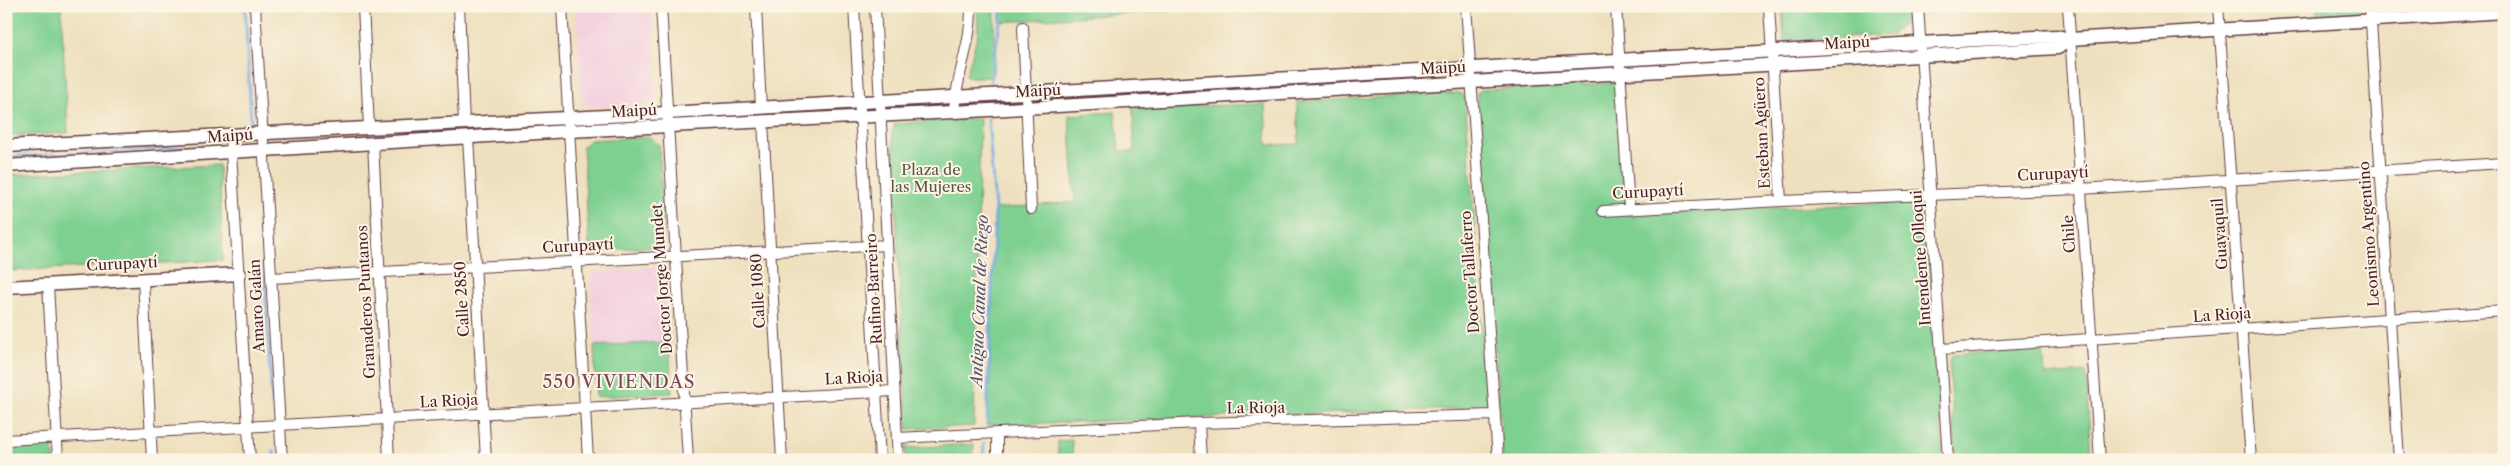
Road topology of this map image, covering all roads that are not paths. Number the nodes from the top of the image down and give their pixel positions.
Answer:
1 (255, 6) edge
2 (363, 6) edge
3 (459, 6) edge
4 (562, 6) edge
5 (661, 6) edge
6 (756, 6) edge
7 (854, 6) edge
8 (875, 6) edge
9 (971, 6) edge
10 (1466, 6) edge
11 (1616, 6) edge
12 (1769, 6) edge
13 (1918, 6) edge
14 (2068, 6) edge
15 (2218, 6) edge
16 (2370, 6) edge
17 (2504, 12) edge
18 (2370, 20) junction
19 (1023, 28) dead end
20 (2220, 30) junction
21 (2070, 39) junction
22 (1920, 49) junction
23 (1772, 58) junction
24 (1620, 67) junction
25 (1470, 69) junction
26 (1320, 77) junction
27 (1471, 82) junction
28 (1171, 85) junction
29 (1320, 91) junction
30 (1025, 93) junction
31 (955, 97) junction
32 (1172, 100) junction
33 (880, 101) junction
34 (860, 102) junction
35 (761, 108) junction
36 (1025, 108) junction
37 (954, 112) junction
38 (861, 116) junction
39 (881, 116) junction
40 (668, 119) junction
41 (763, 121) junction
42 (464, 124) junction
43 (569, 125) junction
44 (369, 128) junction
45 (263, 134) junction
46 (230, 136) junction
47 (468, 137) junction
48 (373, 143) junction
49 (6, 146) edge
50 (263, 151) junction
51 (232, 153) junction
52 (2504, 163) edge
53 (6, 166) edge
54 (2379, 172) junction
55 (2231, 180) junction
56 (2080, 189) junction
57 (1931, 196) junction
58 (1781, 201) junction
59 (1031, 209) dead end
60 (1629, 209) junction
61 (1603, 211) dead end
62 (887, 245) junction
63 (868, 246) junction
64 (770, 252) junction
65 (675, 257) junction
66 (576, 262) junction
67 (475, 267) junction
68 (380, 273) junction
69 (239, 274) junction
70 (271, 278) junction
71 (143, 279) junction
72 (48, 285) junction
73 (6, 287) edge
74 (2504, 311) edge
75 (2390, 320) junction
76 (2243, 328) junction
77 (2091, 339) junction
78 (1942, 349) junction
79 (894, 391) junction
80 (876, 392) junction
81 (778, 397) junction
82 (685, 402) junction
83 (585, 408) junction
84 (483, 414) junction
85 (1495, 415) junction
86 (387, 419) junction
87 (1199, 423) junction
88 (280, 425) junction
89 (247, 427) junction
90 (151, 432) junction
91 (997, 433) junction
92 (57, 437) junction
93 (897, 438) junction
94 (6, 440) edge
95 (58, 460) edge
96 (152, 460) edge
97 (250, 460) edge
98 (282, 460) edge
99 (389, 460) edge
100 (486, 460) edge
101 (588, 460) edge
102 (688, 460) edge
103 (782, 460) edge
104 (880, 460) edge
105 (898, 460) edge
106 (997, 460) edge
107 (1201, 460) edge
108 (1498, 460) edge
109 (1948, 460) edge
110 (2100, 460) edge
111 (2251, 460) edge
112 (2399, 460) edge

1 - 45 street
2 - 44 street
3 - 42 street
4 - 43 street
5 - 40 street, Doctor Jorge Mundet
6 - 35 street
7 - 34 street
8 - 33 street
9 - 31 street
10 - 25 street
11 - 24 street
12 - 23 street, Esteban Agüero
13 - 22 street, Intendente Olloqui
14 - 21 street, Chile
15 - 20 street, Guayaquil
16 - 18 street, Leonismo Argentino
17 - 18 street, Maipú
18 - 20 street, Maipú
18 - 54 street, Leonismo Argentino
19 - 30 street
20 - 21 street, Maipú
20 - 55 street, Guayaquil
21 - 22 street, Maipú
21 - 56 street, Chile
22 - 23 street, Maipú
22 - 57 street, Intendente Olloqui
23 - 24 street, Maipú
23 - 58 street, Esteban Agüero
24 - 25 street, Maipú
24 - 27 street, Maipú
24 - 60 street
25 - 26 street, Maipú
25 - 27 street, Doctor Tallaferro
26 - 28 street, Maipú
26 - 29 street
27 - 29 street, Maipú
27 - 85 street, Doctor Tallaferro
28 - 30 street, Maipú
28 - 32 street
29 - 32 street, Maipú
30 - 31 street, Maipú
30 - 36 street
31 - 33 street, Maipú
31 - 37 street
32 - 36 street, Maipú
33 - 34 street, Maipú
33 - 39 street, Rufino Barreiro
34 - 35 street, Maipú
34 - 38 street, Rufino Barreiro
35 - 40 street, Maipú
36 - 37 street, Maipú
36 - 59 street
37 - 39 street, Maipú
38 - 39 street, Maipú
38 - 41 street, Maipú
38 - 63 street, Rufino Barreiro
39 - 62 street, Rufino Barreiro
40 - 41 street, Maipú
40 - 43 street, Maipú
40 - 65 street, Doctor Jorge Mundet
41 - 64 street, Calle 1080
42 - 43 street, Maipú
42 - 44 street, Maipú
43 - 47 street, Maipú
43 - 66 street
44 - 45 street, Maipú
45 - 46 street, Maipú
45 - 50 street, Amaro Galán
46 - 49 street, Maipú
46 - 51 street, Amaro Galán
47 - 48 street, Maipú
47 - 67 street, Calle 2850
48 - 50 street, Maipú
48 - 68 street, Granaderos Puntanos
50 - 51 street, Maipú
50 - 70 street, Amaro Galán
51 - 53 street, Maipú
51 - 69 street, Amaro Galán
52 - 54 street, Curupaytí
54 - 55 street, Curupaytí
54 - 75 street, Leonismo Argentino
55 - 56 street, Curupaytí
55 - 76 street, Guayaquil
56 - 57 street, Curupaytí
56 - 77 street, Chile
57 - 58 street, Curupaytí
57 - 78 street, Intendente Olloqui
58 - 60 street, Curupaytí
60 - 61 street, Curupaytí
62 - 63 street, Curupaytí
62 - 79 street, Rufino Barreiro
63 - 64 street, Curupaytí
63 - 80 street, Rufino Barreiro
64 - 65 street, Curupaytí
64 - 81 street, Calle 1080
65 - 66 street, Curupaytí
65 - 82 street, Doctor Jorge Mundet
66 - 67 street, Curupaytí
66 - 83 street
67 - 68 street, Curupaytí
67 - 84 street, Calle 2850
68 - 70 street, Curupaytí
68 - 86 street, Granaderos Puntanos
69 - 71 street, Curupaytí
69 - 89 street, Amaro Galán
70 - 88 street, Amaro Galán
71 - 72 street, Curupaytí
71 - 90 street
72 - 73 street, Curupaytí
72 - 92 street
74 - 75 street, La Rioja
75 - 76 street, La Rioja
75 - 112 street, Leonismo Argentino
76 - 77 street, La Rioja
76 - 111 street, Guayaquil
77 - 78 street, La Rioja
77 - 110 street, Chile
78 - 109 street, Intendente Olloqui
79 - 80 street, La Rioja
79 - 93 street, Rufino Barreiro
80 - 81 street, La Rioja
80 - 104 street, Rufino Barreiro
81 - 82 street, La Rioja
81 - 103 street, Calle 1080
82 - 83 street, La Rioja
82 - 102 street, Doctor Jorge Mundet
83 - 84 street, La Rioja
83 - 101 street
84 - 86 street, La Rioja
84 - 100 street, Calle 2850
85 - 87 street, La Rioja
85 - 108 street, Doctor Tallaferro
86 - 88 street, La Rioja
86 - 99 street, Granaderos Puntanos
87 - 91 street, La Rioja
87 - 107 street
88 - 89 street, La Rioja
88 - 98 street, Amaro Galán
89 - 90 street, La Rioja
89 - 97 street, Amaro Galán
90 - 92 street, La Rioja
90 - 96 street
91 - 93 street, La Rioja
91 - 106 street
92 - 94 street, La Rioja
92 - 95 street
93 - 105 street, Rufino Barreiro

